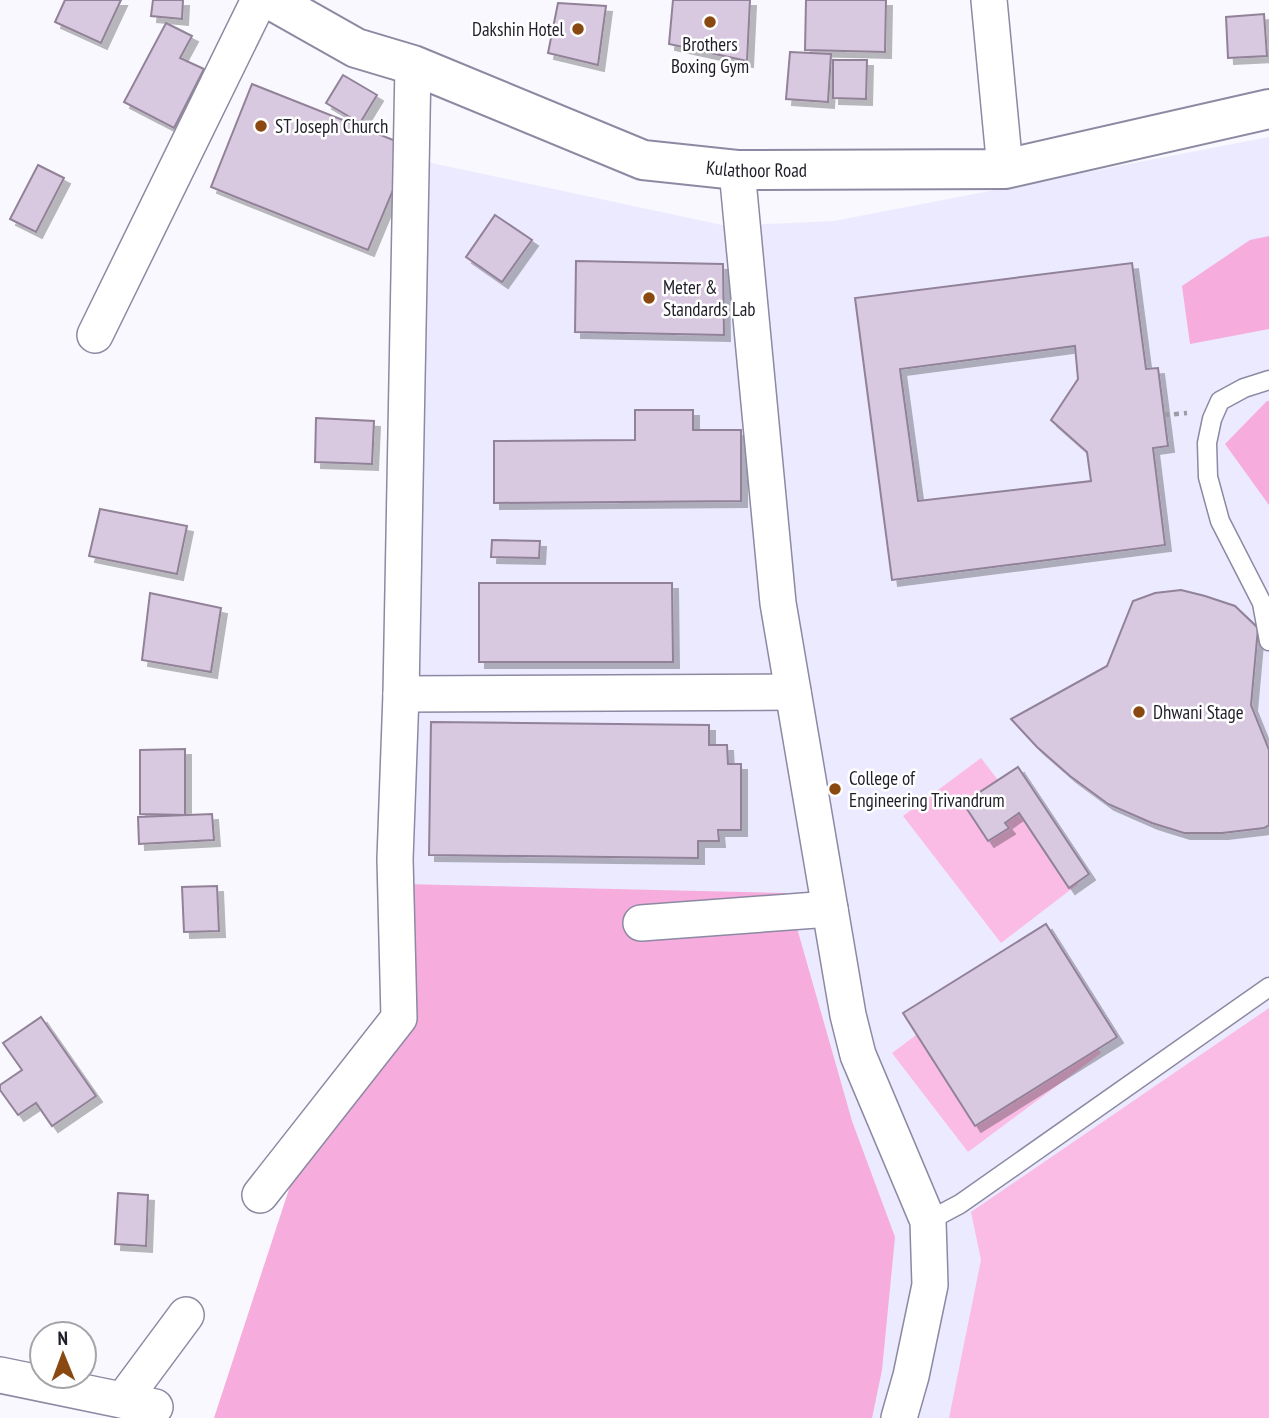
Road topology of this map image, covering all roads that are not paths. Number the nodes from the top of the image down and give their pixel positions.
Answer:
1 (259, 0) edge
2 (271, 0) edge
3 (989, 0) edge
4 (413, 65) junction
5 (1269, 109) edge
6 (1004, 169) junction
7 (737, 170) junction
8 (95, 335) dead end
9 (1269, 380) edge
10 (1269, 641) edge
11 (793, 692) junction
12 (401, 694) junction
13 (830, 909) junction
14 (641, 923) dead end
15 (1269, 988) edge
16 (260, 1195) dead end
17 (928, 1221) junction
18 (186, 1315) dead end
19 (0, 1375) edge
20 (900, 1418) edge

1 - 8 street
2 - 4 main road, Kulathoor Road
3 - 6 street
4 - 7 main road, Kulathoor Road
4 - 12 street
5 - 6 main road, Kulathoor Road
6 - 7 main road, Kulathoor Road
7 - 11 street
9 - 10 lane
11 - 12 street
11 - 13 street
12 - 16 street
13 - 14 street
13 - 17 street
15 - 17 lane
17 - 20 street
18 - 19 street

